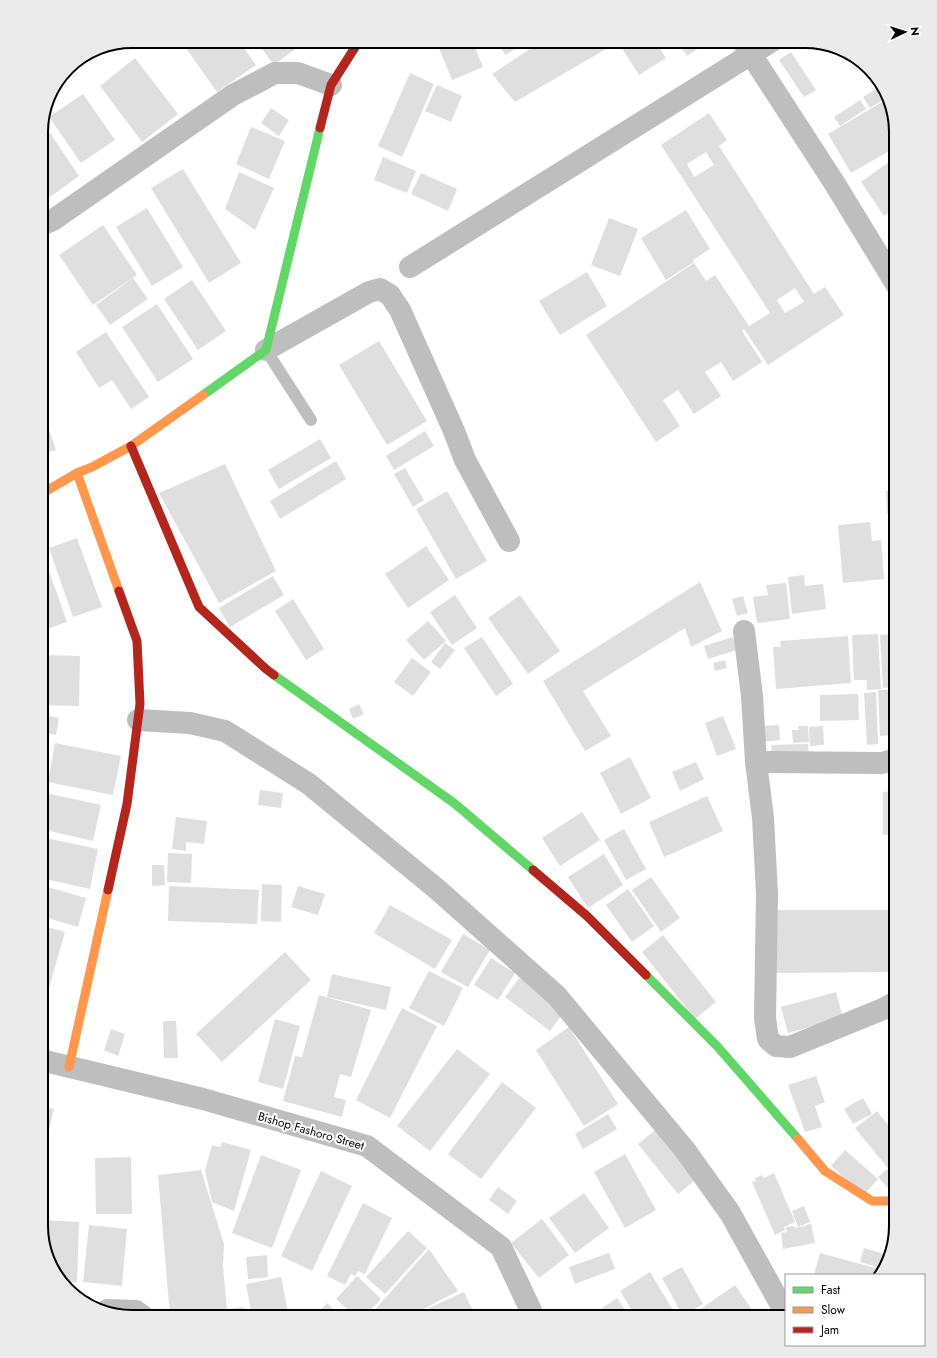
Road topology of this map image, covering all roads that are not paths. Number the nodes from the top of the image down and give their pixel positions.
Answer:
1 (355, 48) edge
2 (746, 48) edge
3 (331, 85) junction
4 (48, 222) edge
5 (410, 267) dead end
6 (889, 273) edge
7 (266, 350) junction
8 (311, 420) dead end
9 (131, 446) junction
10 (77, 473) junction
11 (48, 490) edge
12 (509, 541) dead end
13 (744, 631) dead end
14 (138, 720) junction
15 (889, 761) edge
16 (756, 762) junction
17 (889, 1006) edge
18 (48, 1062) edge
19 (69, 1067) junction
20 (889, 1201) edge
21 (531, 1310) edge
22 (784, 1310) edge

1 - 3 street
2 - 5 street
2 - 6 street
3 - 4 street
3 - 7 street
7 - 8 lane
7 - 9 street
7 - 12 street
9 - 10 street
9 - 20 street
10 - 11 street
10 - 14 street
13 - 16 street
14 - 19 street
14 - 22 street
15 - 16 street
16 - 17 street
18 - 19 street, Bishop Fashoro Street
19 - 21 street, Bishop Fashoro Street

